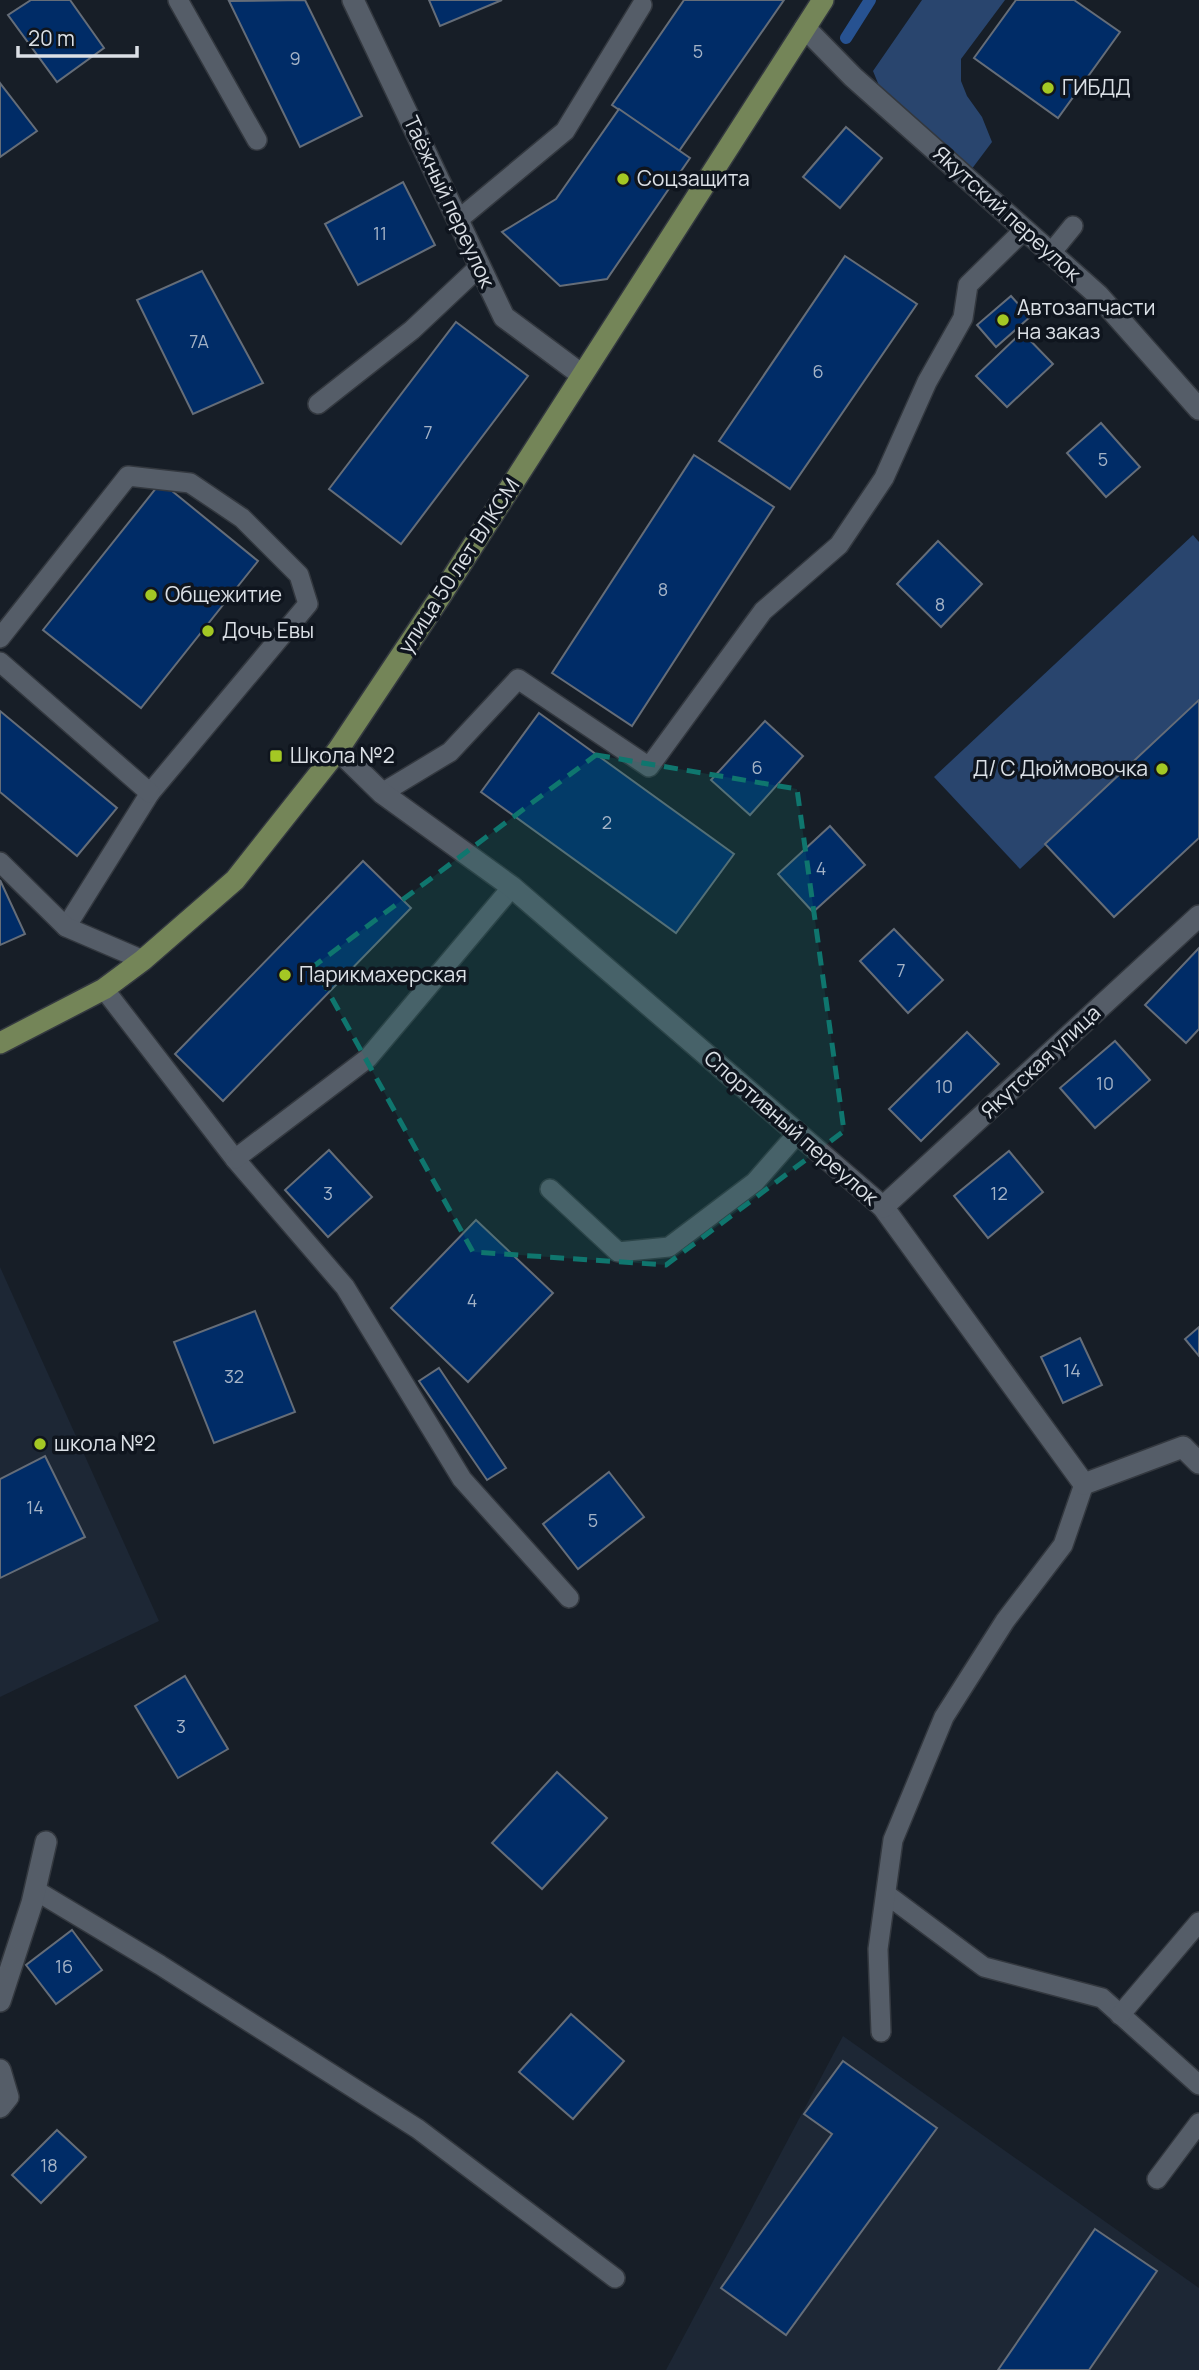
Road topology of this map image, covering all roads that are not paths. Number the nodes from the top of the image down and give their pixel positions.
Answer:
1 (178, 0) edge
2 (353, 0) edge
3 (823, 0) edge
4 (642, 5) dead end
5 (805, 28) junction
6 (257, 140) dead end
7 (458, 220) junction
8 (1073, 226) dead end
9 (1025, 229) junction
10 (1051, 253) junction
11 (480, 266) junction
12 (582, 375) junction
13 (318, 404) dead end
14 (1199, 409) edge
15 (0, 638) edge
16 (0, 663) edge
17 (338, 750) junction
18 (149, 793) junction
19 (382, 793) junction
20 (0, 862) edge
21 (512, 887) junction
22 (1199, 916) edge
23 (66, 927) junction
24 (144, 960) junction
25 (104, 989) junction
26 (0, 1043) edge
27 (798, 1133) junction
28 (235, 1159) junction
29 (550, 1189) dead end
30 (883, 1208) junction
31 (1199, 1463) edge
32 (1084, 1484) junction
33 (569, 1598) dead end
34 (46, 1842) dead end
35 (35, 1890) junction
36 (886, 1894) junction
37 (1199, 1922) edge
38 (0, 2001) edge
39 (1120, 2015) junction
40 (881, 2032) dead end
41 (0, 2070) edge
42 (1199, 2085) edge
43 (0, 2107) edge
44 (1199, 2123) edge
45 (1157, 2179) dead end
46 (615, 2278) dead end

1 - 6 lane
2 - 7 street, Таёжный переулок
3 - 5 main road, улица 50 лет ВЛКСМ
4 - 7 lane
5 - 9 street, Якутский переулок
5 - 12 main road, улица 50 лет ВЛКСМ
7 - 11 street, Таёжный переулок
8 - 10 lane
9 - 10 street, Якутский переулок
9 - 19 lane
10 - 14 street, Якутский переулок
11 - 12 street, Таёжный переулок
11 - 13 lane
12 - 17 main road, улица 50 лет ВЛКСМ
15 - 18 lane
16 - 18 lane
17 - 19 street, Спортивный переулок
17 - 24 main road, улица 50 лет ВЛКСМ
18 - 23 lane
19 - 21 street, Спортивный переулок
20 - 23 lane
21 - 27 street, Спортивный переулок
21 - 28 lane
22 - 30 street, Якутская улица
23 - 24 lane
24 - 25 main road, улица 50 лет ВЛКСМ
25 - 26 main road, улица 50 лет ВЛКСМ
25 - 28 lane
27 - 29 lane
27 - 30 street, Спортивный переулок
28 - 33 lane
30 - 32 street, Спортивный переулок
31 - 32 street
32 - 36 lane
34 - 35 street
35 - 38 street
35 - 46 lane
36 - 39 lane
36 - 40 lane
37 - 39 lane
39 - 42 lane
41 - 43 street
44 - 45 lane

